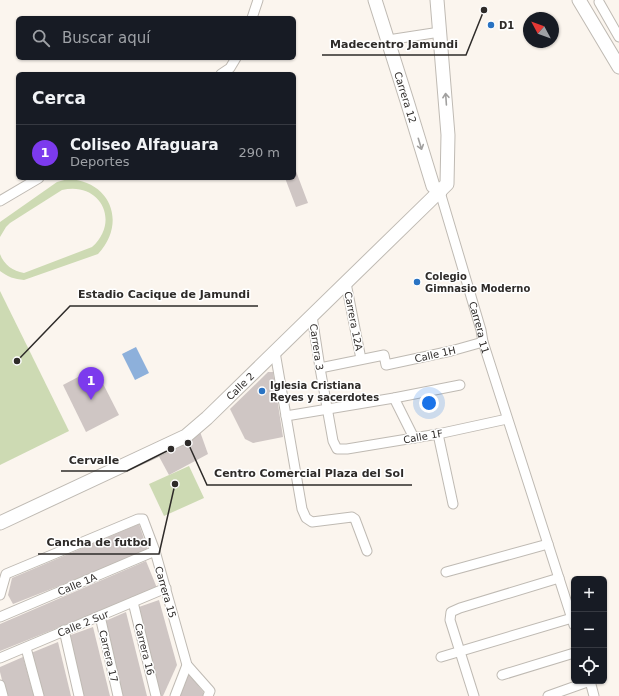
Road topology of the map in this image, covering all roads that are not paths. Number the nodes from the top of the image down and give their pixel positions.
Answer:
1 (258, 0) edge
2 (375, 0) edge
3 (437, 0) edge
4 (601, 1) edge
5 (582, 5) edge
6 (253, 16) edge
7 (440, 32) junction
8 (619, 37) edge
9 (388, 40) junction
10 (235, 60) edge
11 (619, 67) edge
12 (224, 72) edge
13 (37, 180) edge
14 (440, 192) junction
15 (0, 201) edge
16 (346, 283) junction
17 (312, 316) junction
18 (483, 342) junction
19 (275, 352) junction
20 (361, 359) junction
21 (320, 368) junction
22 (460, 384) dead end
23 (394, 398) junction
24 (328, 409) junction
25 (286, 416) junction
26 (507, 419) junction
27 (438, 434) junction
28 (414, 438) junction
29 (337, 449) joint
30 (453, 504) dead end
31 (0, 523) edge
32 (548, 544) junction
33 (155, 551) junction
34 (367, 551) dead end
35 (446, 572) dead end
36 (559, 578) junction
37 (166, 588) junction
38 (0, 595) edge
39 (133, 602) junction
40 (571, 615) edge
41 (100, 616) junction
42 (0, 617) edge
43 (571, 622) edge
44 (64, 630) junction
45 (26, 648) junction
46 (460, 651) junction
47 (571, 654) edge
48 (441, 657) dead end
49 (0, 658) edge
50 (187, 665) junction
51 (502, 675) dead end
52 (582, 684) edge
53 (591, 684) edge
54 (0, 685) edge
55 (3, 696) edge
56 (39, 696) edge
57 (79, 696) edge
58 (118, 696) edge
59 (156, 696) edge
60 (175, 696) edge
61 (208, 696) edge
62 (474, 696) edge
63 (548, 696) edge
64 (594, 696) edge

1 - 6 street
2 - 9 main road, Carrera 12
3 - 7 main road
4 - 5 street
4 - 8 street
5 - 11 main road
7 - 9 street
14 -> 7 main road
9 -> 14 main road, Carrera 12
10 - 12 street
13 - 15 street
14 - 16 main road, Calle 2
14 - 18 street, Carrera 11
16 - 17 main road, Calle 2
16 - 20 street, Carrera 12A
17 - 19 main road, Calle 2
17 - 21 street, Carrera 3
18 - 20 street, Calle 1H
18 - 26 street, Carrera 11
19 - 25 street
19 - 31 main road, Calle 2
20 - 21 street
21 - 24 street, Carrera 3
22 - 23 street
23 - 24 street
23 - 28 street
24 - 25 street
24 - 29 street, Carrera 3
25 - 34 street
26 - 27 street, Calle 1F
26 - 32 street, Carrera 11
27 - 28 street, Calle 1F
27 - 30 street
28 - 29 street, Calle 1F
32 - 35 street
32 - 36 street, Carrera 11
33 - 37 street, Carrera 15
33 - 38 street, Carrera 15
33 - 42 street, Calle 1A
36 - 40 street, Carrera 11
36 - 46 street
37 - 39 street, Calle 2 Sur
37 - 50 street, Carrera 15
39 - 41 street, Calle 2 Sur
39 - 59 street, Carrera 16
41 - 44 street, Calle 2 Sur
41 - 58 street, Carrera 17
43 - 46 street
44 - 45 street, Calle 2 Sur
44 - 57 street
45 - 49 street, Calle 2 Sur
45 - 56 street
46 - 48 street
46 - 62 street
47 - 51 street
50 - 60 street
50 - 61 street
52 - 63 street
53 - 64 street
54 - 55 street

